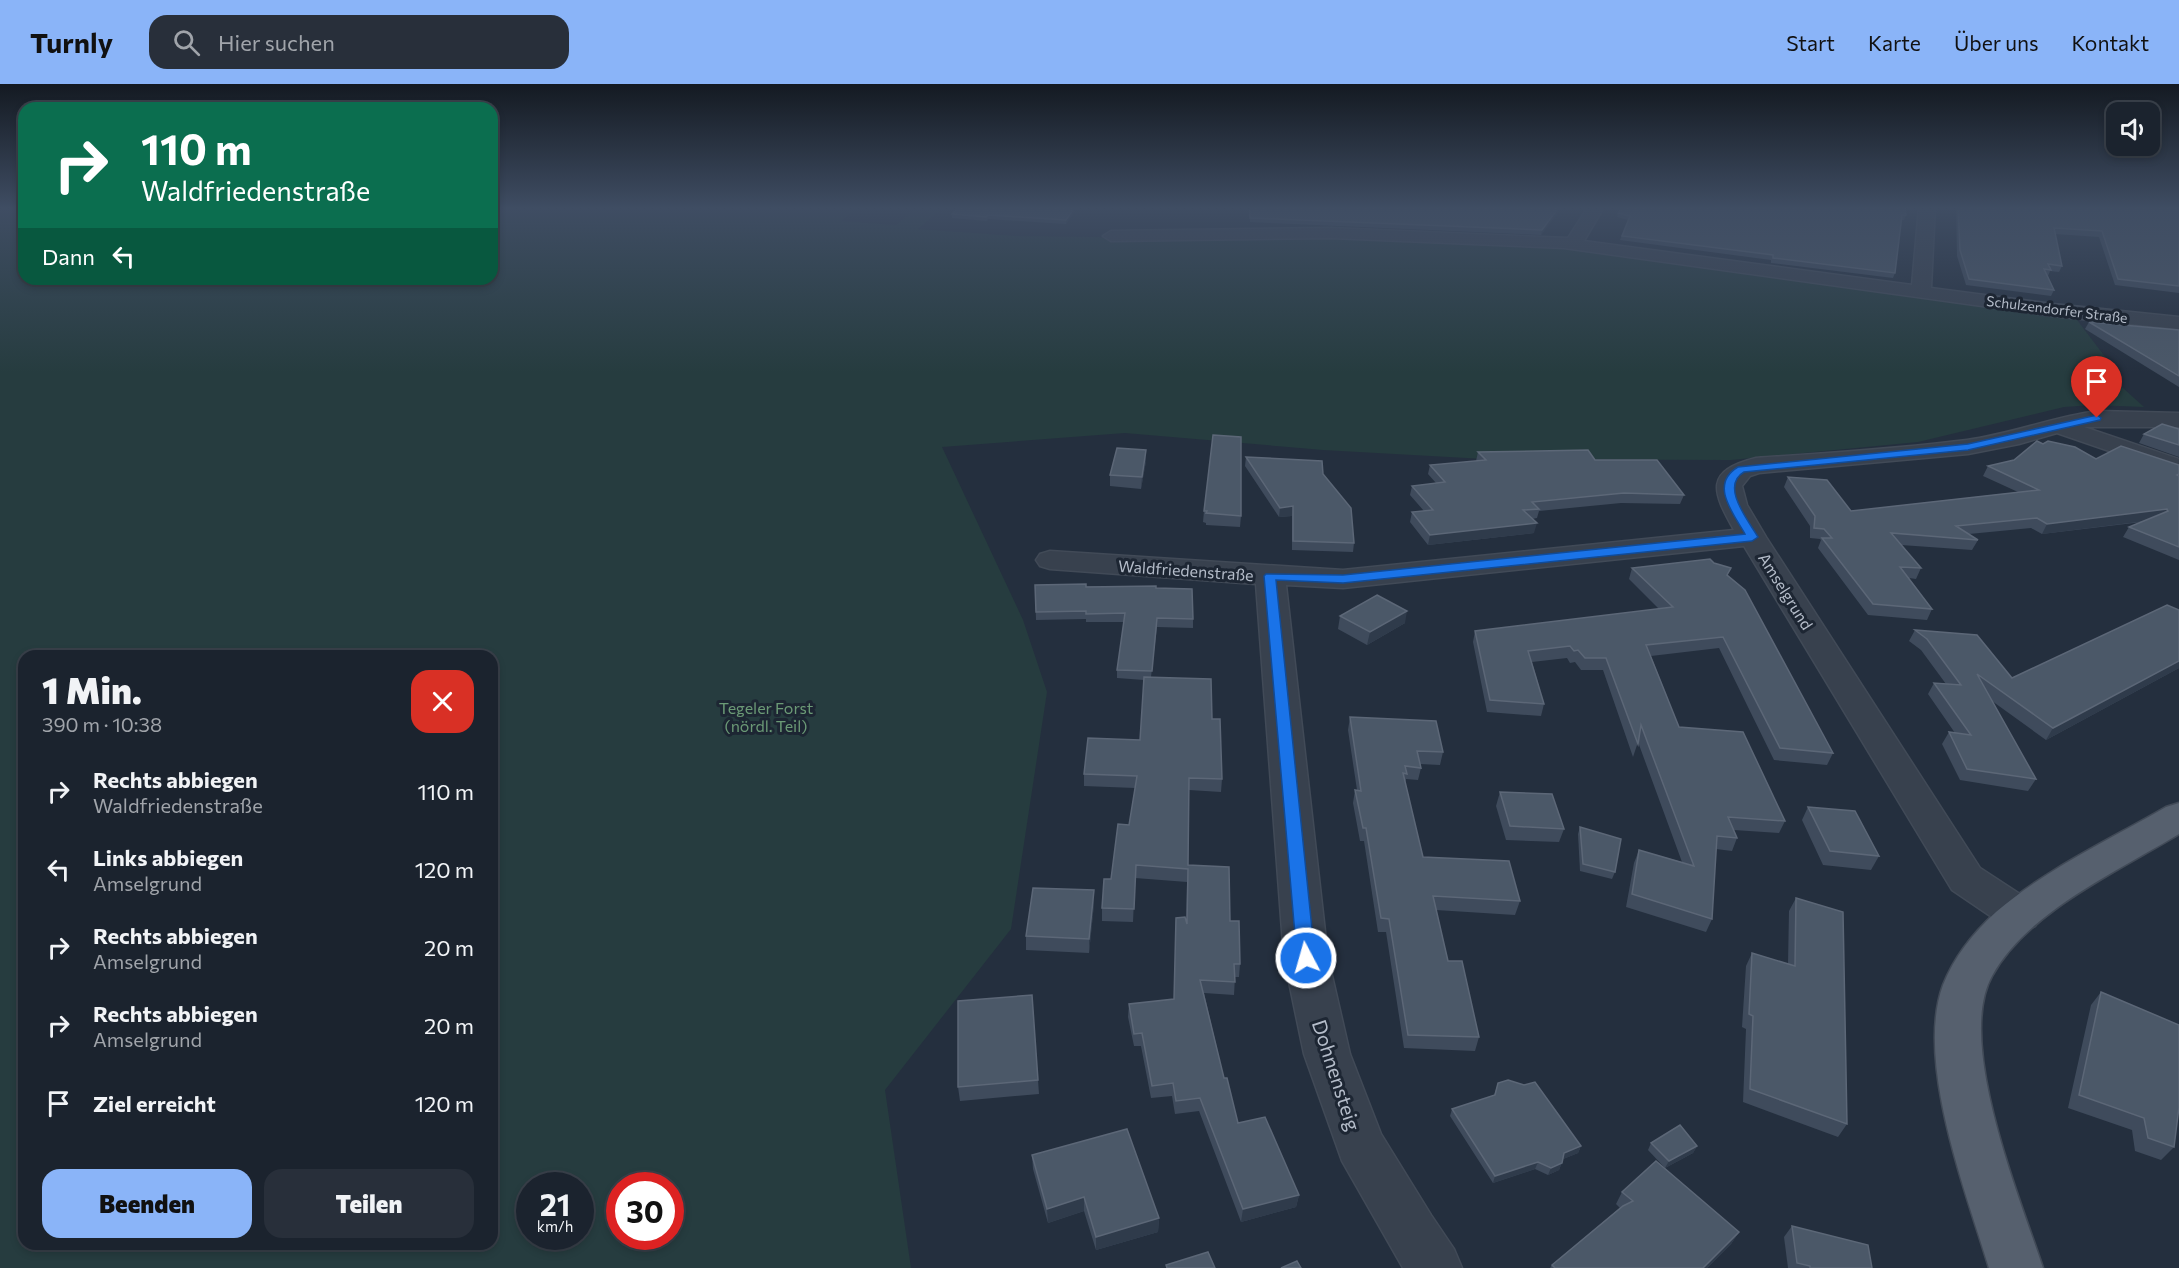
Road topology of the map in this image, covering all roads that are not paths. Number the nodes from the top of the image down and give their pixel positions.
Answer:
1 (1708, 262) edge
2 (1923, 262) edge
3 (1921, 291) junction
4 (2179, 323) edge
5 (2179, 420) edge
6 (2057, 425) junction
7 (2179, 467) edge
8 (1752, 537) junction
9 (1050, 560) dead end
10 (1270, 576) junction
11 (2179, 816) edge
12 (2020, 915) junction
13 (1435, 1268) edge
14 (2016, 1268) edge

1 - 3 street, Schulzendorfer Straße
2 - 3 street
3 - 4 street, Schulzendorfer Straße
5 - 6 street, Amselgrund
6 - 7 street
6 - 8 street, Amselgrund
8 - 10 street, Waldfriedenstraße
8 - 12 street, Amselgrund
9 - 10 street, Waldfriedenstraße
10 - 13 street, Dohnensteig
11 - 12 main road
12 - 14 main road

